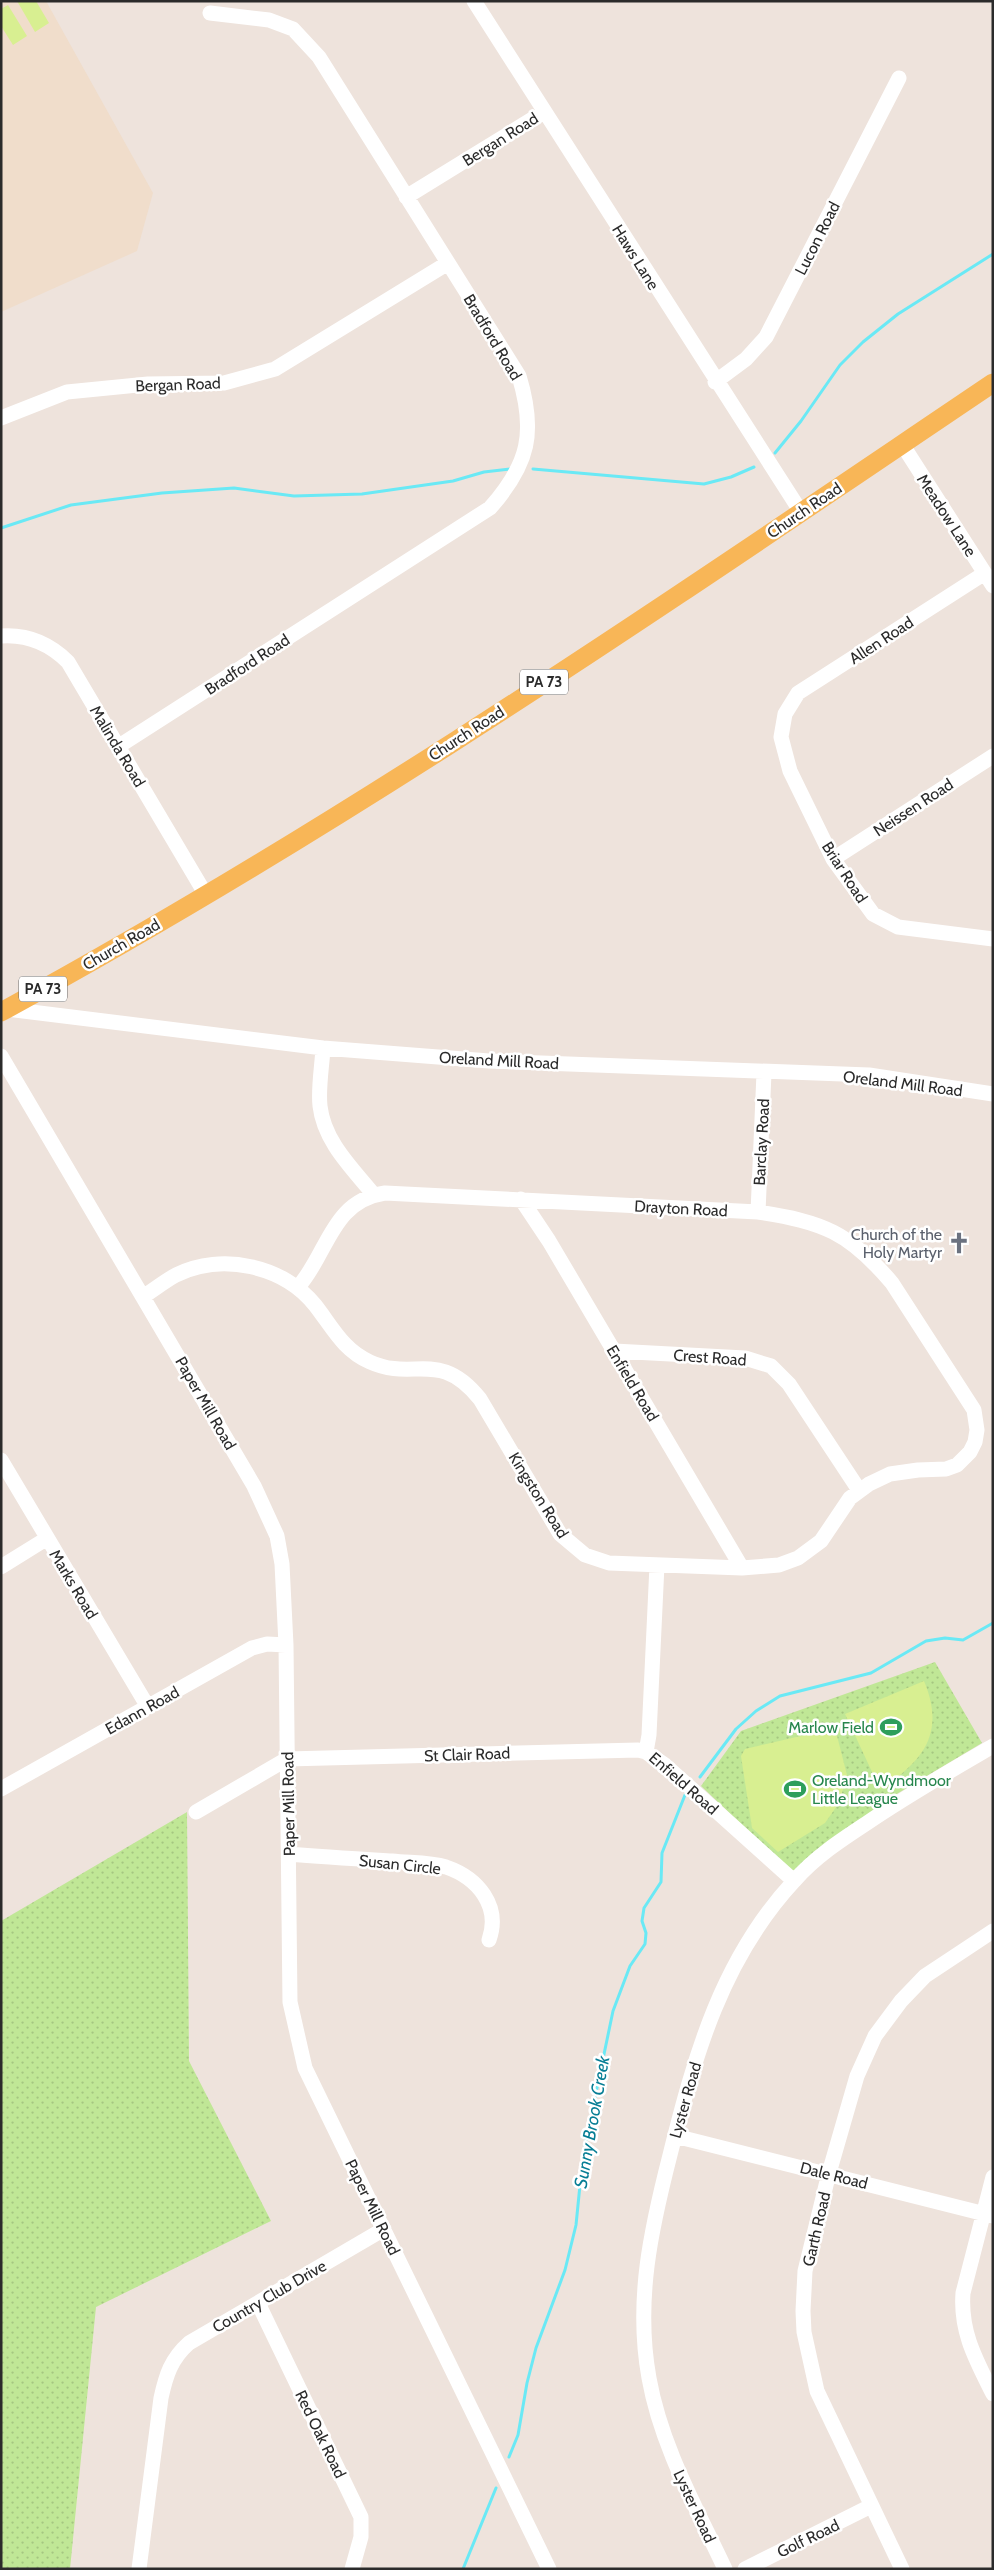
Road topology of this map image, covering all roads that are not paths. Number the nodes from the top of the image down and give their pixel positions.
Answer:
1 (474, 1) edge
2 (210, 13) dead end
3 (899, 78) dead end
4 (544, 112) junction
5 (406, 197) junction
6 (448, 263) junction
7 (715, 382) junction
8 (993, 383) edge
9 (1, 418) edge
10 (902, 444) junction
11 (801, 512) junction
12 (989, 579) edge
13 (1, 636) edge
14 (785, 714) joint
15 (118, 746) junction
16 (993, 756) edge
17 (833, 859) junction
18 (206, 896) junction
19 (993, 939) edge
20 (4, 1011) edge
21 (323, 1048) junction
22 (1, 1056) edge
23 (764, 1073) junction
24 (993, 1094) edge
25 (374, 1195) junction
26 (521, 1199) junction
27 (758, 1212) junction
28 (298, 1287) junction
29 (144, 1296) junction
30 (614, 1351) junction
31 (970, 1452) joint
32 (1, 1460) edge
33 (859, 1490) junction
34 (46, 1539) junction
35 (657, 1565) junction
36 (1, 1567) edge
37 (742, 1568) junction
38 (286, 1645) junction
39 (148, 1707) junction
40 (993, 1746) edge
41 (646, 1752) junction
42 (287, 1759) junction
43 (1, 1789) edge
44 (196, 1812) dead end
45 (289, 1854) junction
46 (794, 1881) junction
47 (993, 1931) edge
48 (488, 1940) dead end
49 (674, 2136) junction
50 (829, 2173) junction
51 (993, 2177) edge
52 (988, 2215) edge
53 (384, 2229) junction
54 (258, 2303) junction
55 (993, 2394) edge
56 (871, 2506) junction
57 (139, 2569) edge
58 (352, 2569) edge
59 (550, 2569) edge
60 (725, 2569) edge
61 (745, 2569) edge
62 (902, 2569) edge

1 - 4 street, Haws Lane
2 - 5 street, Bradford Road
3 - 7 street, Lucon Road
4 - 5 street, Bergan Road
4 - 7 street, Haws Lane
5 - 6 street, Bradford Road
6 - 9 street, Bergan Road
6 - 15 street, Bradford Road
7 - 11 street, Haws Lane
8 - 10 main road, Church Road / PA 73
10 - 11 main road, Church Road / PA 73
10 - 12 street, Meadow Lane
11 - 18 main road, Church Road / PA 73
12 - 14 street, Allen Road
13 - 15 street, Malinda Road
14 - 17 street, Briar Road
15 - 18 street, Malinda Road
16 - 17 street, Neissen Road
17 - 19 street, Briar Road
18 - 20 main road, Church Road / PA 73
20 - 21 street, Oreland Mill Road
21 - 23 street, Oreland Mill Road
21 - 25 street
22 - 29 street, Paper Mill Road
23 - 24 street, Oreland Mill Road
23 - 27 street, Barclay Road
25 - 26 street, Drayton Road
25 - 28 street, Drayton Road
26 - 27 street, Drayton Road
26 - 30 street, Enfield Road
27 - 31 street, Drayton Road
28 - 29 street, Kingston Road
28 - 35 street, Kingston Road
29 - 38 street, Paper Mill Road
30 - 33 street, Crest Road
30 - 37 street, Enfield Road
31 - 33 street, Kingston Road
32 - 34 street, Marks Road
33 - 37 street, Kingston Road
34 - 36 street
34 - 39 street, Marks Road
35 - 37 street, Kingston Road
35 - 41 street, Enfield Road
38 - 39 street, Edann Road
38 - 42 street, Paper Mill Road
39 - 43 street, Edann Road
40 - 46 street, Lyster Road
41 - 42 street, St Clair Road
41 - 46 street, Enfield Road
42 - 44 street
42 - 45 street, Paper Mill Road
45 - 48 street, Susan Circle
45 - 53 street, Paper Mill Road
46 - 49 street, Lyster Road
47 - 50 street, Garth Road
49 - 50 street, Dale Road
49 - 60 street, Lyster Road
50 - 52 street, Dale Road
50 - 56 street, Garth Road
51 - 52 street
52 - 55 street
53 - 54 street, Country Club Drive
53 - 59 street, Paper Mill Road
54 - 57 street, Country Club Drive
54 - 58 street, Red Oak Road
56 - 61 street, Golf Road
56 - 62 street, Garth Road

